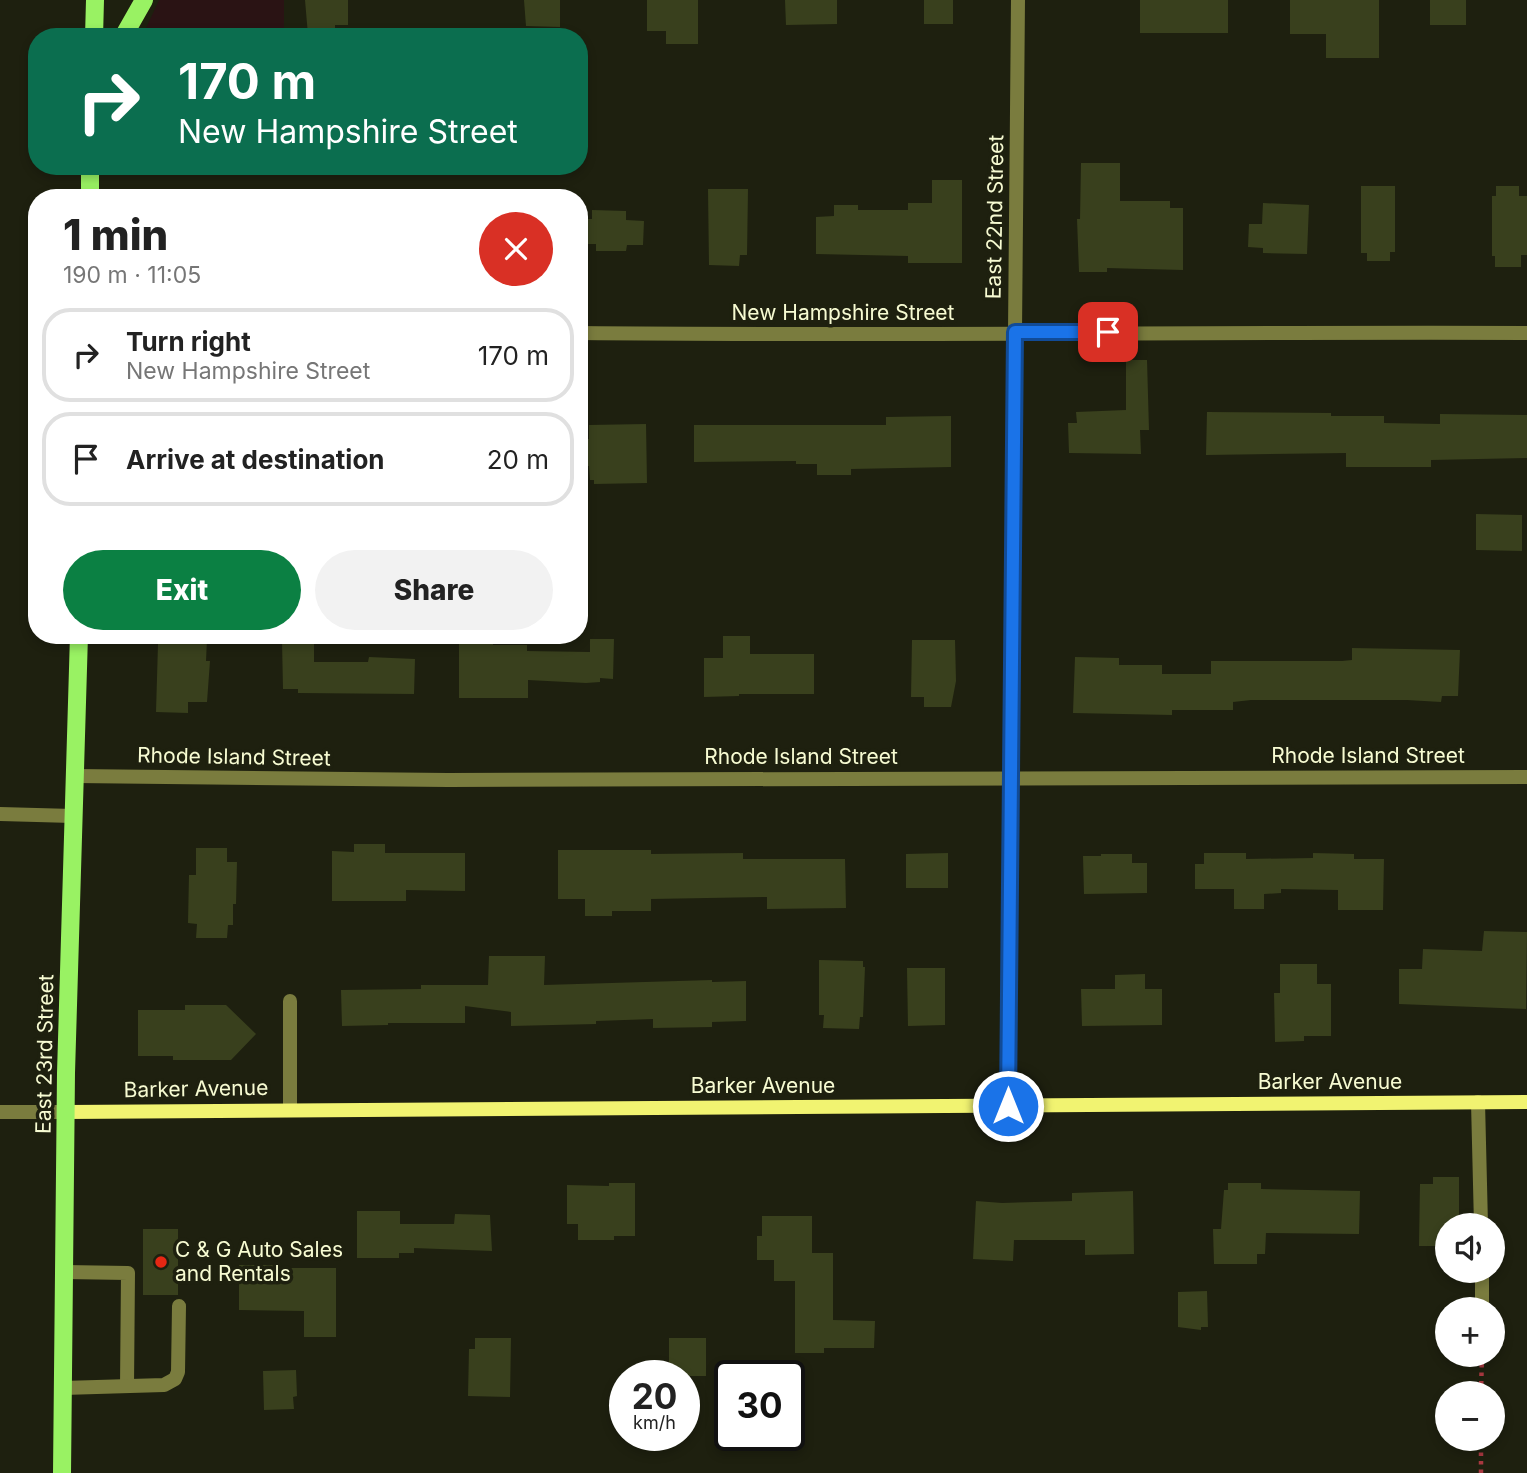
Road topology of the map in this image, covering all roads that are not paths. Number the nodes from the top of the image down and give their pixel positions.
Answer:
1 (95, 0) edge
2 (144, 0) edge
3 (1018, 0) edge
4 (94, 28) edge
5 (128, 28) edge
6 (1015, 332) junction
7 (1527, 332) edge
8 (588, 333) edge
9 (79, 644) edge
10 (75, 776) junction
11 (1527, 777) edge
12 (1011, 778) junction
13 (0, 814) edge
14 (73, 816) junction
15 (290, 1001) dead end
16 (1478, 1102) junction
17 (1527, 1102) edge
18 (1008, 1106) junction
19 (290, 1110) junction
20 (0, 1112) edge
21 (66, 1112) junction
22 (1481, 1213) edge
23 (65, 1272) junction
24 (179, 1306) dead end
25 (127, 1386) junction
26 (63, 1388) junction
27 (62, 1473) edge

1 - 4 main road
2 - 5 main road
3 - 6 street, East 22nd Street
6 - 7 street, New Hampshire Street
6 - 8 street, New Hampshire Street
6 - 12 street, East 22nd Street
9 - 10 main road, East 23rd Street
10 - 12 street, Rhode Island Street
10 - 14 main road, East 23rd Street
11 - 12 street, Rhode Island Street
12 - 18 street, East 22nd Street
13 - 14 street
14 - 21 main road, East 23rd Street
15 - 19 street
16 - 17 street, Barker Avenue
16 - 18 street, Barker Avenue
16 - 22 street
18 - 19 street, Barker Avenue
19 - 21 street, Barker Avenue
20 - 21 street, Barker Avenue
21 - 23 main road, East 23rd Street
23 - 25 street
23 - 26 main road, East 23rd Street
24 - 25 street
25 - 26 street
26 - 27 main road, East 23rd Street

